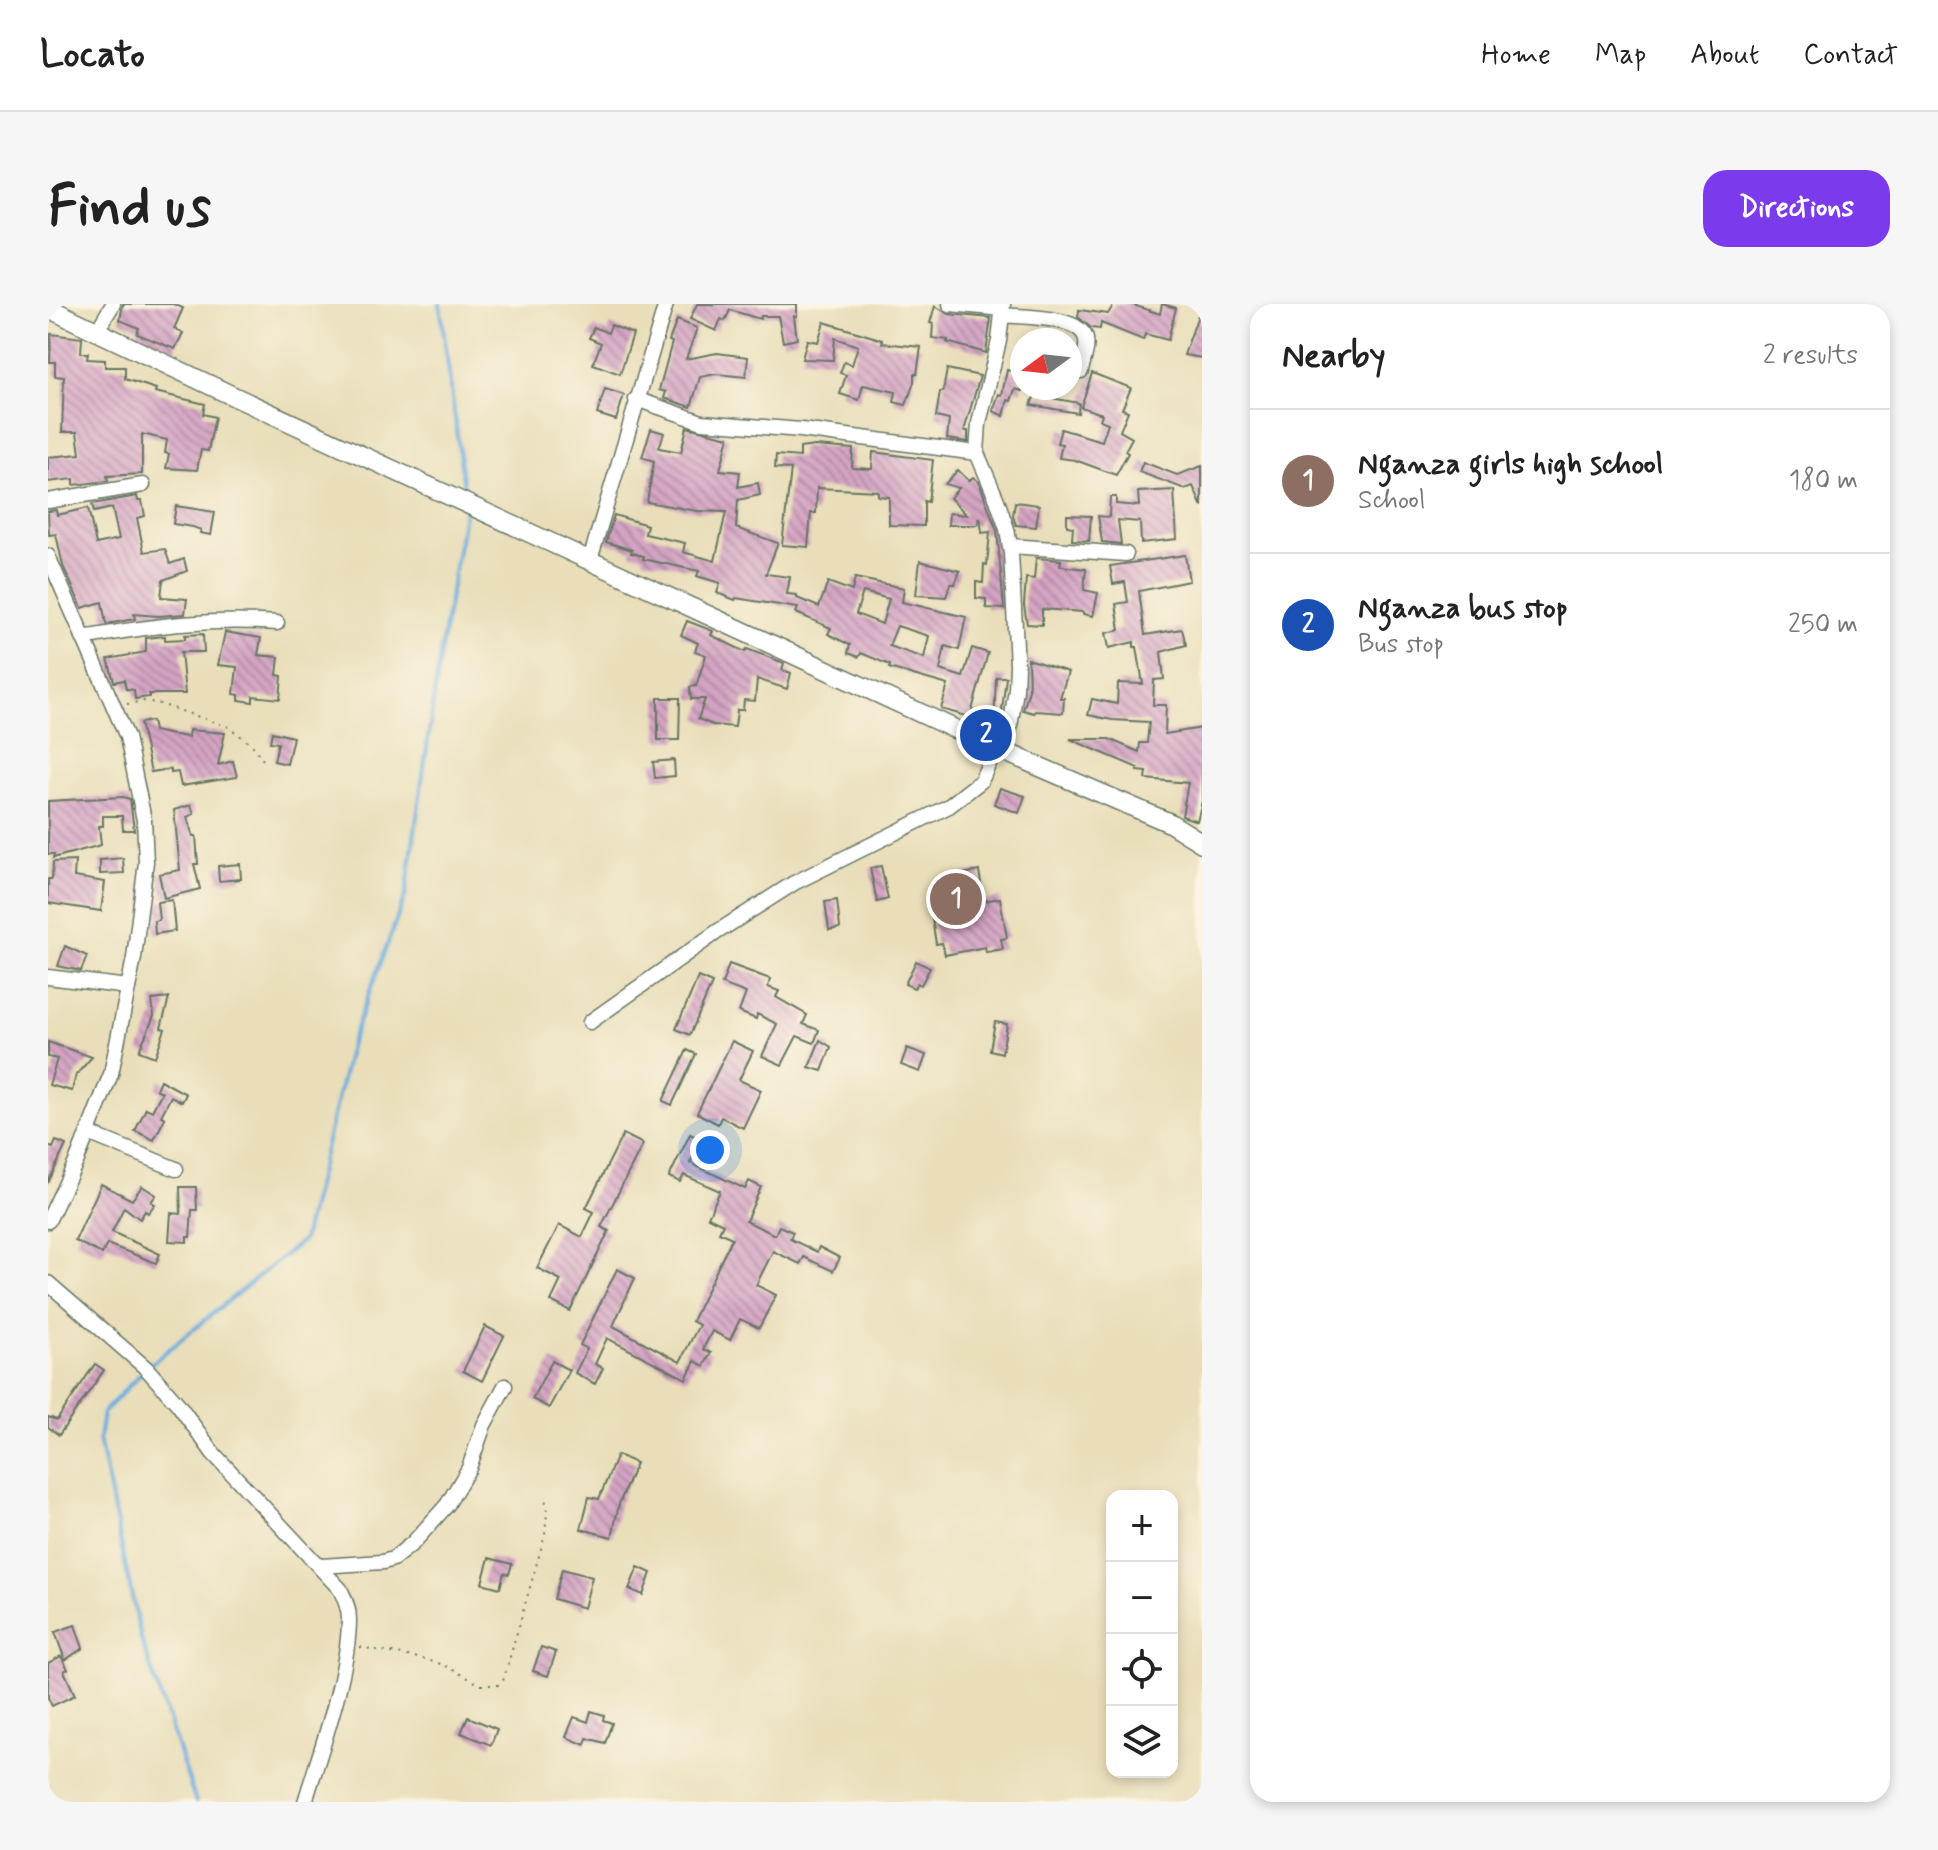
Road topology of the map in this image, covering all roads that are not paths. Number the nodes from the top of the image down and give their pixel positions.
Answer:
1 (113, 304) edge
2 (666, 304) edge
3 (950, 304) edge
4 (48, 308) edge
5 (1002, 310) edge
6 (1077, 328) edge
7 (97, 331) junction
8 (1082, 332) edge
9 (1082, 366) edge
10 (636, 399) junction
11 (977, 453) junction
12 (143, 485) dead end
13 (48, 501) edge
14 (1010, 546) junction
15 (1126, 554) dead end
16 (48, 556) edge
17 (590, 560) junction
18 (55, 590) edge
19 (277, 623) dead end
20 (83, 638) junction
21 (1001, 749) junction
22 (1200, 839) edge
23 (48, 977) edge
24 (128, 987) junction
25 (590, 1022) dead end
26 (88, 1133) junction
27 (176, 1169) dead end
28 (49, 1214) edge
29 (48, 1283) edge
30 (505, 1386) dead end
31 (321, 1566) junction
32 (305, 1802) edge

1 - 7 street
2 - 10 street
3 - 5 street
4 - 7 main road
5 - 6 street
5 - 11 street
7 - 17 main road
8 - 9 street
10 - 11 street
10 - 17 street
11 - 14 street
12 - 13 street
14 - 15 street
14 - 21 street
16 - 18 street
17 - 21 main road
18 - 20 street
19 - 20 street
20 - 24 street
21 - 22 main road
21 - 25 street
23 - 24 street
24 - 26 street
26 - 27 street
26 - 28 street
29 - 31 street
30 - 31 street
31 - 32 street

